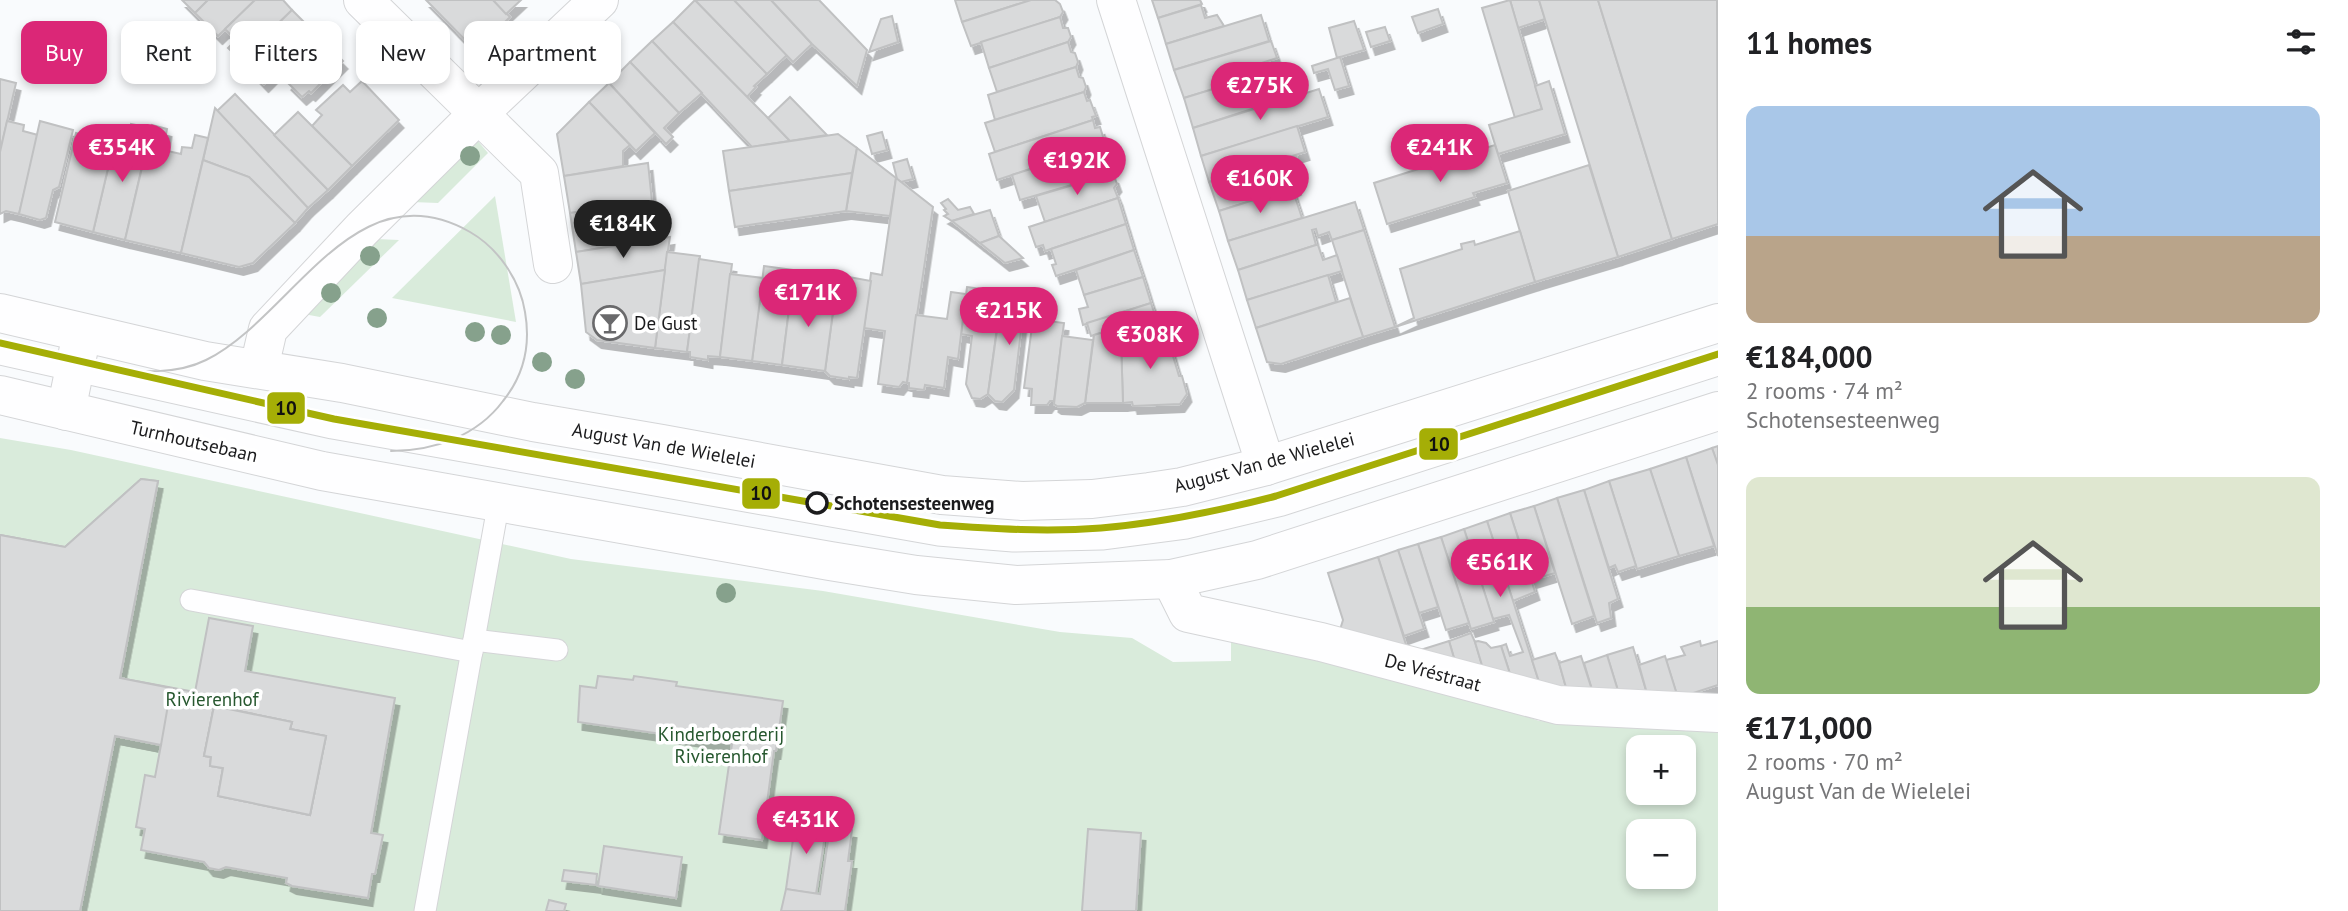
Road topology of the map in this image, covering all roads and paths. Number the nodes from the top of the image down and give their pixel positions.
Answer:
1 (363, 0) edge
2 (599, 0) edge
3 (1116, 0) edge
4 (478, 114) junction
5 (553, 264) dead end
6 (1, 319) edge
7 (1718, 323) edge
8 (82, 333) junction
9 (0, 354) edge
10 (1718, 365) edge
11 (259, 368) junction
12 (74, 371) junction
13 (0, 395) edge
14 (66, 411) junction
15 (1718, 411) edge
16 (1266, 466) junction
17 (499, 501) junction
18 (1171, 579) junction
19 (191, 600) dead end
20 (473, 646) junction
21 (557, 650) dead end
22 (1718, 713) edge
23 (425, 911) edge

1 - 4 main road
2 - 4 main road
3 - 16 main road
4 - 5 main road
4 - 11 main road
6 - 8 main road
7 - 16 main road, August Van de Wielelei
8 - 11 main road
8 - 12 main road
9 - 12 lane
10 - 12 lane
11 - 16 main road, August Van de Wielelei
12 - 14 main road
13 - 14 main road, Turnhoutsebaan
14 - 17 main road, Turnhoutsebaan
15 - 18 main road
17 - 18 main road
17 - 20 lane
18 - 22 main road, De Vréstraat
19 - 20 lane
20 - 21 lane
20 - 23 lane

